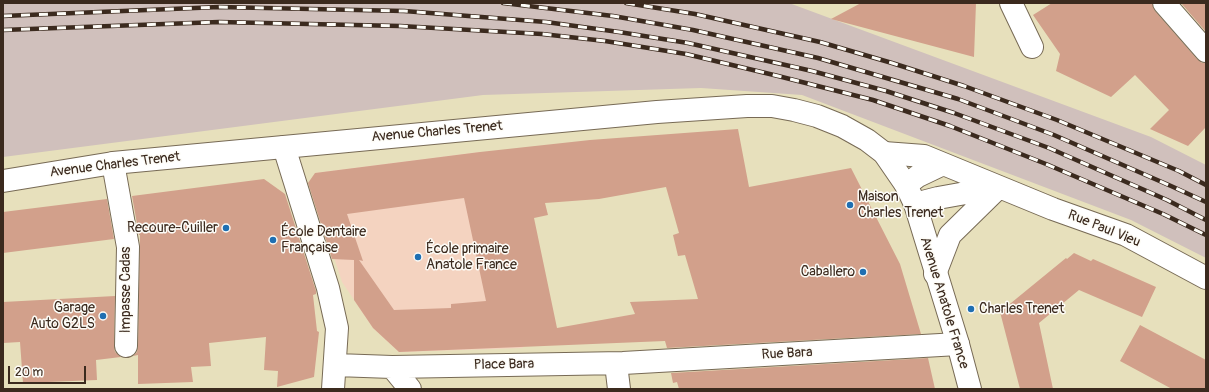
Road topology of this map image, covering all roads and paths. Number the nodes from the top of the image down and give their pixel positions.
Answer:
1 (1011, 3) edge
2 (1164, 3) edge
3 (1032, 48) dead end
4 (1206, 51) edge
5 (867, 140) joint
6 (284, 147) junction
7 (884, 153) junction
8 (113, 163) junction
9 (943, 164) junction
10 (3, 182) edge
11 (999, 187) junction
12 (910, 195) junction
13 (935, 274) junction
14 (1206, 278) edge
15 (958, 344) junction
16 (126, 346) dead end
17 (616, 364) junction
18 (336, 365) junction
19 (392, 367) junction
20 (333, 389) edge
21 (410, 389) edge
22 (620, 389) edge
23 (970, 389) edge

1 - 3 street
2 - 4 street
5 - 6 street, Avenue Charles Trenet
5 - 7 street, Avenue Anatole France
6 - 8 street, Avenue Charles Trenet
6 - 18 street
7 - 9 street, Rue Paul Vieu
7 - 12 street, Avenue Anatole France
8 - 10 street, Avenue Charles Trenet
8 - 16 street, Impasse Cadas
9 - 11 street, Rue Paul Vieu
9 - 12 street
11 - 12 street
11 - 13 street
11 - 14 street, Rue Paul Vieu
12 - 13 street, Avenue Anatole France
13 - 15 street, Avenue Anatole France
15 - 17 street, Rue Bara
15 - 23 street, Avenue Anatole France
17 - 19 street, Place Bara
17 - 22 street
18 - 19 street, Place Bara
18 - 20 street
19 - 21 street

